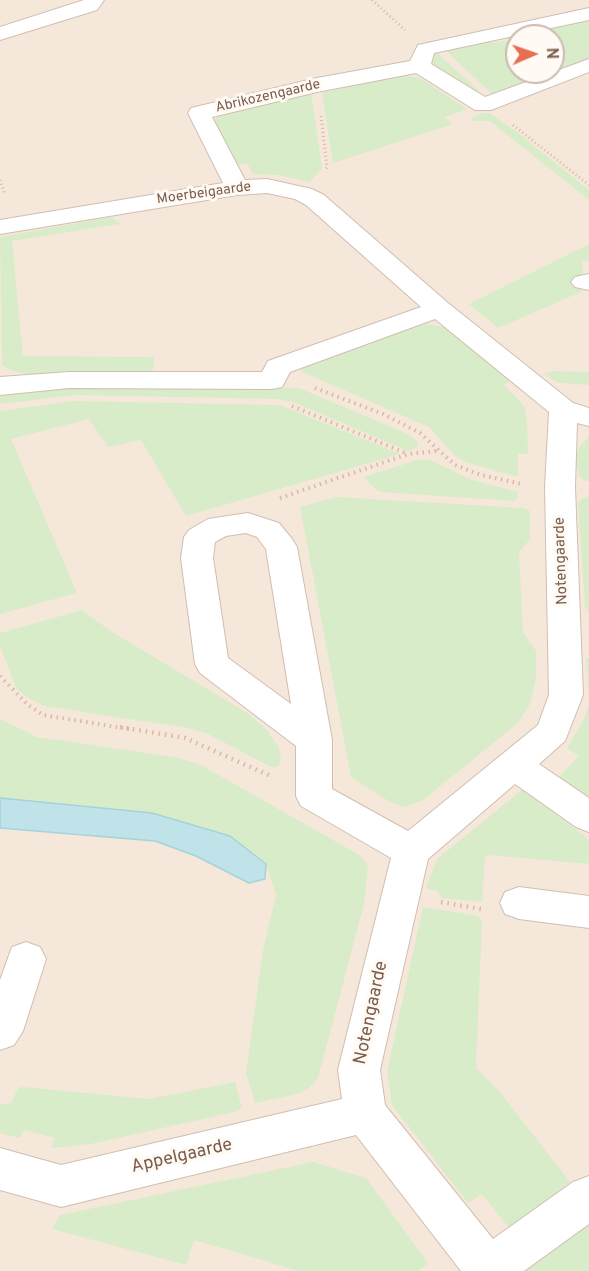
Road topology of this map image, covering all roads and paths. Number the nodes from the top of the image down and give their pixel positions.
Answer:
1 (94, 0) edge
2 (372, 0) edge
3 (589, 14) edge
4 (0, 34) edge
5 (422, 57) junction
6 (589, 65) edge
7 (316, 86) junction
8 (483, 105) junction
9 (589, 185) edge
10 (237, 188) junction
11 (303, 194) junction
12 (0, 227) edge
13 (439, 309) junction
14 (272, 381) junction
15 (0, 386) edge
16 (589, 393) edge
17 (576, 413) edge
18 (437, 451) junction
19 (560, 487) junction
20 (248, 523) junction
21 (577, 628) edge
22 (0, 677) edge
23 (314, 740) junction
24 (516, 766) junction
25 (314, 796) junction
26 (589, 817) edge
27 (411, 851) junction
28 (399, 894) junction
29 (519, 903) joint
30 (589, 912) edge
31 (26, 959) dead end
32 (0, 1032) edge
33 (364, 1113) junction
34 (0, 1169) edge
35 (589, 1197) edge
36 (489, 1270) edge

1 - 4 street
2 - 5 path
3 - 5 street, Abrikozengaarde
5 - 7 street, Abrikozengaarde
5 - 8 street
6 - 8 street
7 - 10 street, Abrikozengaarde
7 - 11 path
8 - 9 path
10 - 11 street, Moerbeigaarde
10 - 12 street, Moerbeigaarde
11 - 13 street, Moerbeigaarde
13 - 14 street
13 - 17 street, Moerbeigaarde
14 - 15 street
14 - 18 path
16 - 17 street
17 - 19 street, Notengaarde
18 - 19 path
18 - 20 path
19 - 21 street, Notengaarde
20 - 23 street
20 - 23 street
21 - 24 street, Notengaarde
22 - 25 path
23 - 25 street
24 - 26 street
24 - 27 street, Notengaarde
25 - 27 street
27 - 28 street, Notengaarde
28 - 29 path
28 - 33 street, Notengaarde
29 - 30 street
31 - 32 street
33 - 34 street, Appelgaarde
33 - 36 street
35 - 36 street

